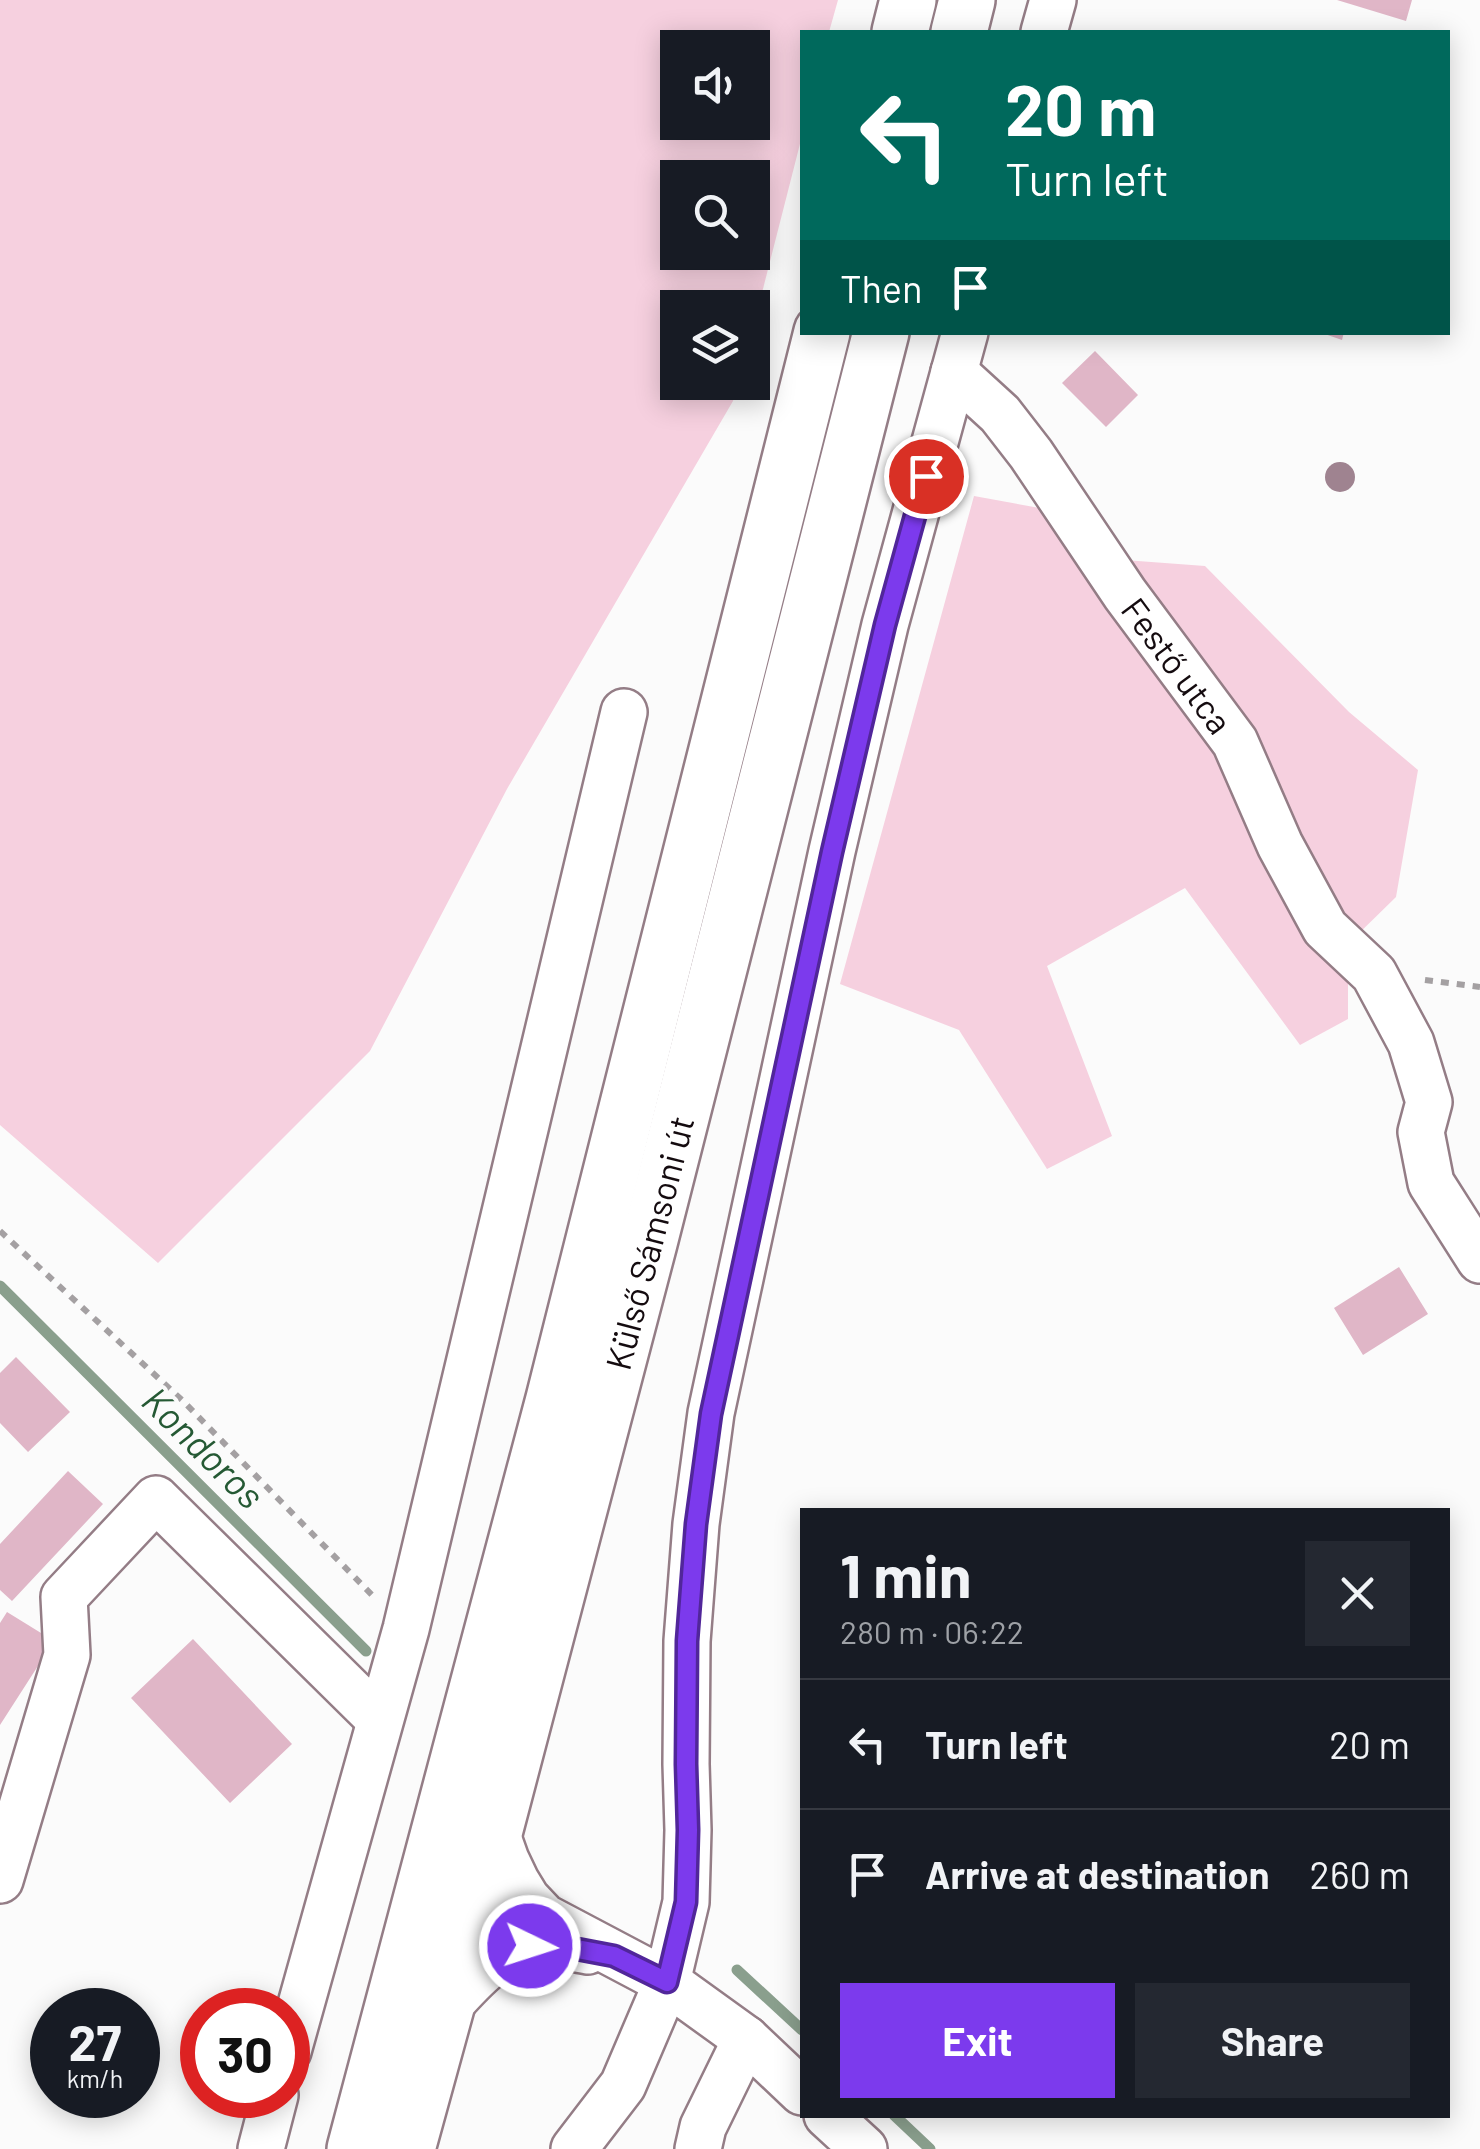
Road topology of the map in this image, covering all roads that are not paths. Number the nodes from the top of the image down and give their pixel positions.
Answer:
1 (908, 0) edge
2 (967, 0) edge
3 (1053, 0) edge
4 (900, 30) edge
5 (959, 30) edge
6 (1045, 30) edge
7 (821, 335) edge
8 (880, 335) edge
9 (959, 352) edge
10 (624, 712) dead end
11 (1480, 1260) edge
12 (379, 1719) junction
13 (495, 1828) junction
14 (0, 1880) edge
15 (614, 1956) junction
16 (667, 1982) junction
17 (305, 1988) edge
18 (444, 2012) junction
19 (746, 2039) junction
20 (800, 2090) edge
21 (269, 2118) edge
22 (830, 2118) edge
23 (260, 2149) edge
24 (355, 2149) edge
25 (407, 2149) edge
26 (574, 2149) edge
27 (698, 2149) edge
28 (864, 2149) edge

1 - 4 main road
2 - 5 main road
3 - 6 street
7 - 24 main road, Külső Sámsoni út
8 - 13 main road, Külső Sámsoni út
9 - 11 street, Festő utca
9 - 16 street
10 - 12 street
12 - 14 street
12 - 17 street
13 - 15 street
13 - 18 main road, Külső Sámsoni út
15 - 16 street
15 - 18 street
16 - 19 street
16 - 26 street
18 - 25 main road, Külső Sámsoni út
19 - 20 street
19 - 27 street
21 - 23 street
22 - 28 street

